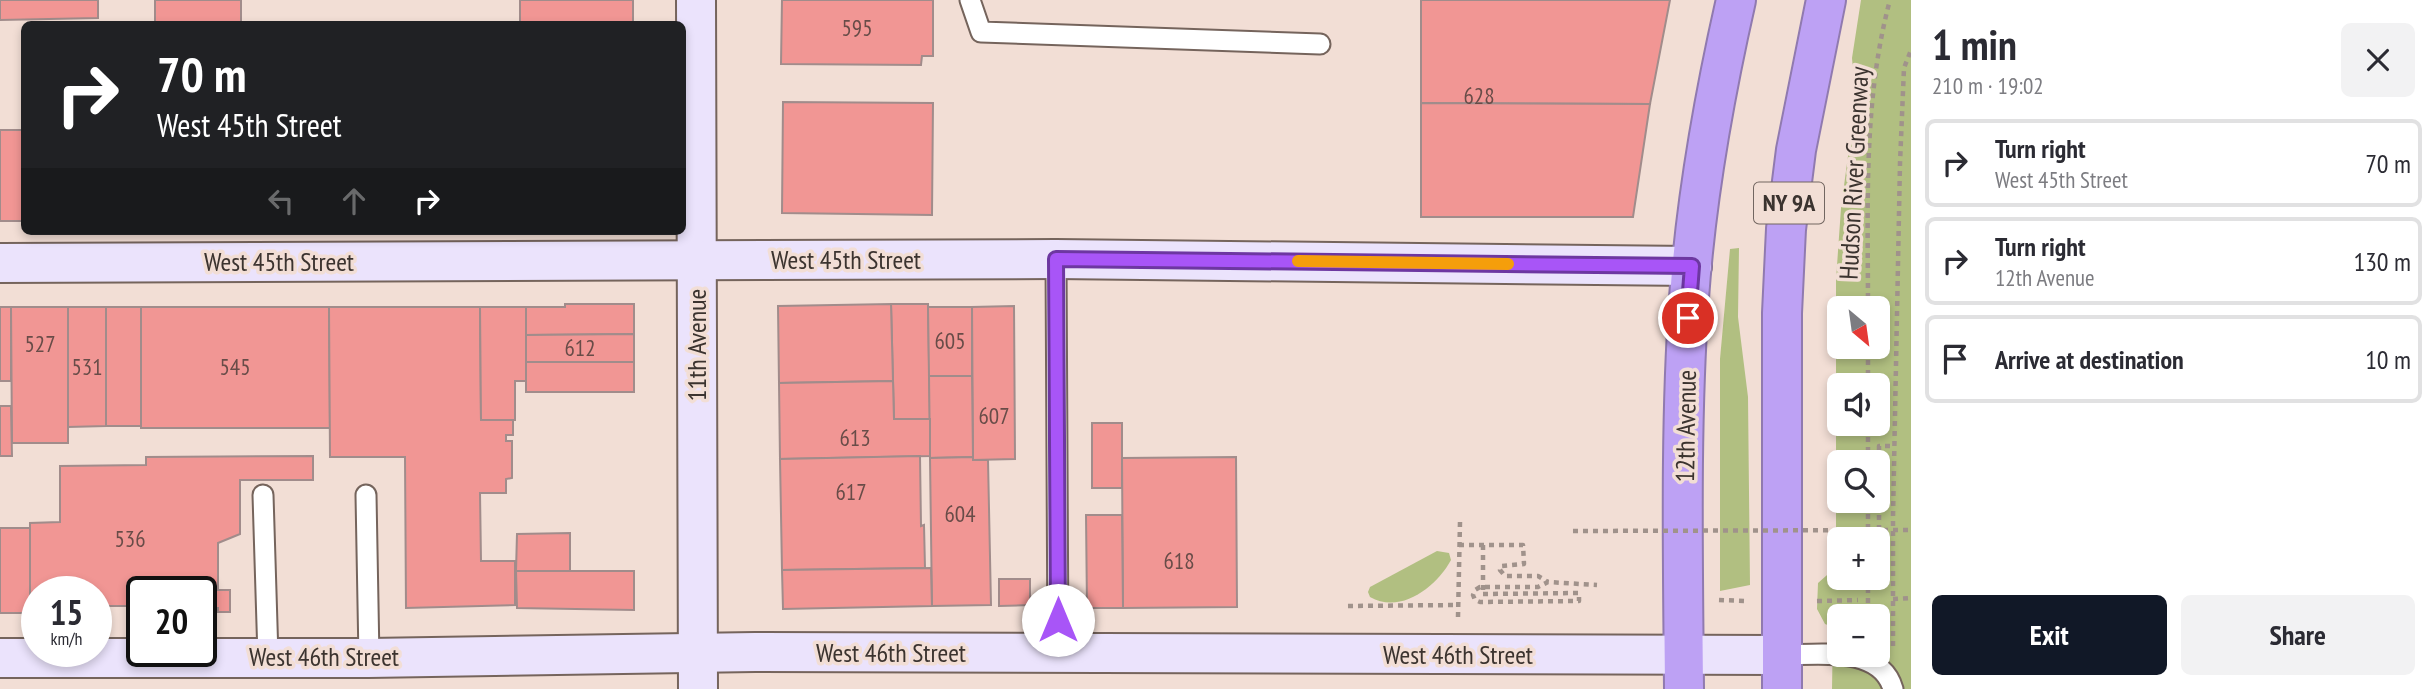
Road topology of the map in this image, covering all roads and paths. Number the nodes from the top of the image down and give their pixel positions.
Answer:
1 (696, 0) edge
2 (970, 0) edge
3 (1736, 0) edge
4 (1826, 0) edge
5 (1891, 0) edge
6 (1320, 44) dead end
7 (1911, 50) edge
8 (1056, 259) junction
9 (696, 260) junction
10 (0, 263) edge
11 (1692, 266) junction
12 (1868, 296) edge
13 (1894, 446) junction
14 (263, 495) dead end
15 (366, 495) dead end
16 (1460, 522) dead end
17 (1879, 527) edge
18 (1827, 530) edge
19 (1890, 530) edge
20 (1911, 530) edge
21 (1573, 531) dead end
22 (1459, 545) junction
23 (1483, 545) junction
24 (1548, 582) junction
25 (1597, 585) dead end
26 (1911, 598) edge
27 (1893, 599) junction
28 (1718, 600) dead end
29 (1751, 600) dead end
30 (1858, 600) dead end
31 (1817, 601) dead end
32 (1458, 605) junction
33 (1348, 606) dead end
34 (1458, 617) dead end
35 (1893, 646) dead end
36 (1058, 653) junction
37 (268, 657) junction
38 (369, 657) junction
39 (0, 658) edge
40 (698, 671) edge
41 (1684, 672) edge
42 (1782, 672) edge
43 (1893, 689) edge

1 - 9 main road, 11th Avenue
2 - 6 lane
3 - 11 highway, 12th Avenue
4 - 42 highway, NY 9A
5 - 12 path, Hudson River Greenway
7 - 13 path
8 - 9 main road, West 45th Street
8 - 11 main road, West 45th Street
8 - 36 lane
9 - 10 main road, West 45th Street
9 - 40 main road, 11th Avenue
11 - 41 highway, 12th Avenue
13 - 17 path
13 - 27 path
14 - 37 lane
15 - 38 lane
16 - 22 path
18 - 21 path, bridge
19 - 20 path, bridge
22 - 23 path
22 - 32 path
23 - 24 path
23 - 24 path, bridge
24 - 25 path, bridge
26 - 27 path
27 - 35 path
28 - 29 path
30 - 31 path
32 - 33 path
32 - 34 path
36 - 40 main road, West 46th Street
36 - 41 main road, West 46th Street
37 - 38 main road, West 46th Street
37 - 39 main road, West 46th Street
38 - 40 main road, West 46th Street
41 - 42 main road, West 46th Street
42 - 43 lane

